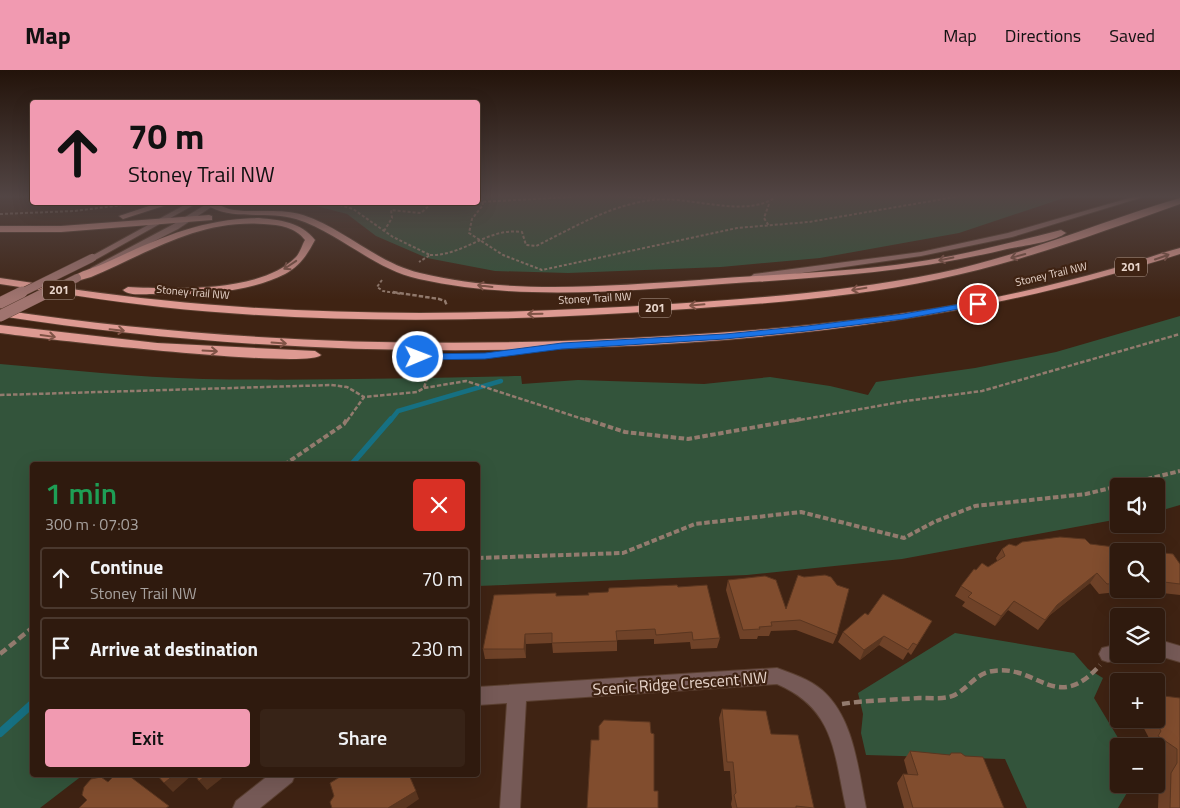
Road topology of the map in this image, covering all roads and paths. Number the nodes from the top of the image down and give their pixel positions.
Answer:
1 (144, 231) edge
2 (168, 231) edge
3 (186, 231) edge
4 (301, 231) edge
5 (333, 231) edge
6 (384, 231) edge
7 (469, 231) edge
8 (506, 231) edge
9 (520, 231) edge
10 (566, 231) edge
11 (721, 231) edge
12 (1021, 231) edge
13 (1068, 231) edge
14 (1090, 231) edge
15 (477, 241) junction
16 (1180, 251) edge
17 (430, 255) junction
18 (113, 262) junction
19 (419, 262) dead end
20 (0, 271) edge
21 (78, 278) joint
22 (382, 280) dead end
23 (0, 281) edge
24 (726, 281) junction
25 (0, 303) edge
26 (447, 306) dead end
27 (0, 314) edge
28 (0, 329) edge
29 (1180, 334) edge
30 (562, 346) junction
31 (428, 378) dead end
32 (424, 388) junction
33 (0, 395) edge
34 (364, 397) junction
35 (288, 462) edge
36 (1180, 471) edge
37 (480, 558) edge
38 (30, 630) edge
39 (1165, 650) edge
40 (0, 654) edge
41 (1180, 654) edge
42 (1110, 656) edge
43 (516, 694) junction
44 (480, 696) edge
45 (826, 707) junction
46 (282, 777) edge
47 (243, 808) edge
48 (510, 808) edge
49 (856, 808) edge

1 - 25 street, bridge
2 - 18 street
18 -> 3 highway
4 -> 20 highway
24 -> 5 highway
6 - 17 path
7 - 15 path
8 - 15 path
9 - 10 path
11 - 15 path
12 - 24 street
13 -> 24 highway
14 -> 23 highway, Stoney Trail NW / 201
15 - 17 path
30 -> 16 highway, Stoney Trail NW / 201
17 - 19 path
18 - 21 highway
21 - 27 street, bridge
22 - 26 path
27 -> 30 highway, Stoney Trail NW / 201
28 -> 30 highway
29 - 32 path
31 - 32 path
32 - 34 path
33 - 34 path
34 - 35 path
36 - 37 path
38 - 40 path
39 - 41 street
42 - 45 path
43 - 44 street, Scenic Ridge Crescent NW
43 - 45 street, Scenic Ridge Crescent NW
43 - 48 street
45 - 49 street, Scenic Ridge Crescent NW
46 - 47 street

